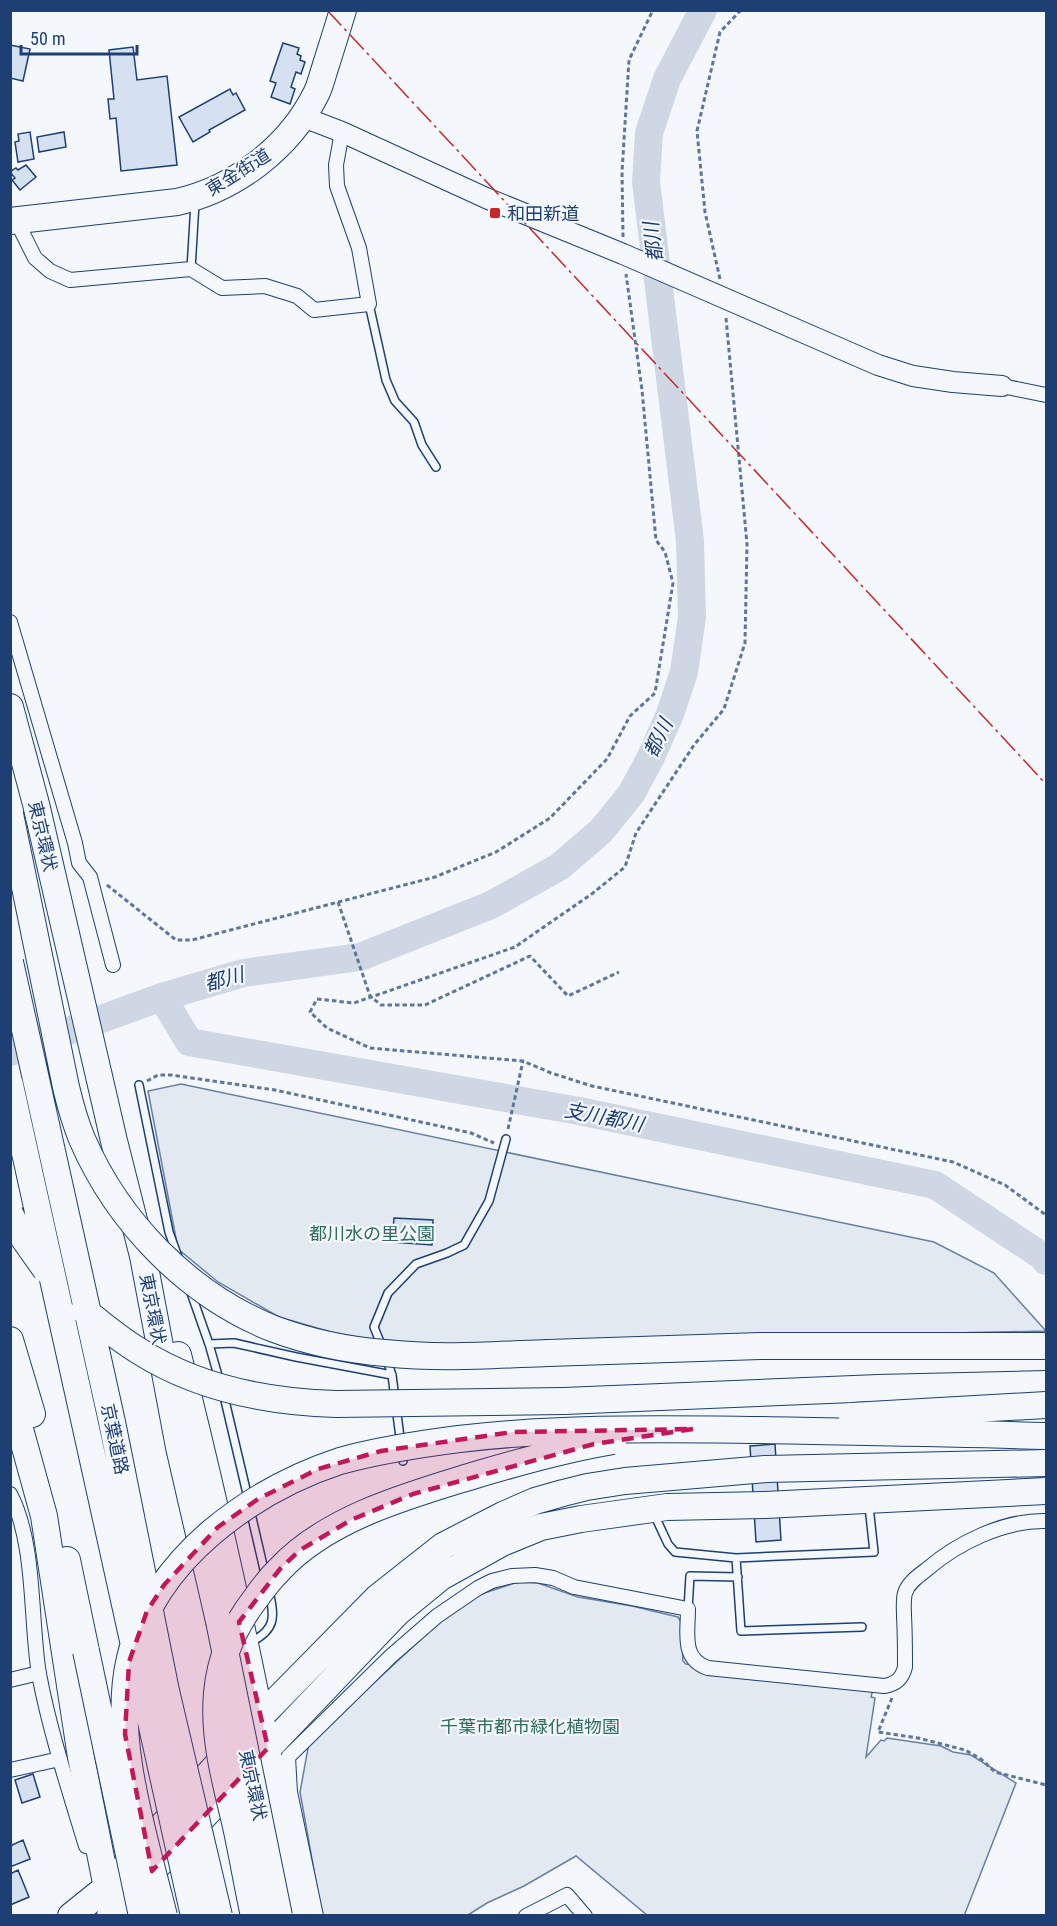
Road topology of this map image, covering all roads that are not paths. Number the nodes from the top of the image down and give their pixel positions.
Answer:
1 (343, 10) edge
2 (303, 117) junction
3 (342, 132) junction
4 (195, 198) junction
5 (13, 221) edge
6 (191, 269) junction
7 (369, 304) junction
8 (1002, 386) joint
9 (1047, 395) edge
10 (436, 467) dead end
11 (10, 622) edge
12 (10, 707) edge
13 (10, 814) edge
14 (10, 962) edge
15 (113, 965) dead end
16 (139, 1085) road end
17 (10, 1086) edge
18 (506, 1139) road end
19 (10, 1214) edge
20 (142, 1256) junction
21 (10, 1340) edge
22 (209, 1344) junction
23 (1044, 1346) edge
24 (392, 1375) junction
25 (1047, 1384) edge
26 (10, 1393) edge
27 (1047, 1405) edge
28 (1047, 1436) edge
29 (403, 1461) dead end
30 (1047, 1463) edge
31 (1047, 1491) edge
32 (10, 1494) edge
33 (868, 1500) junction
34 (14, 1509) edge
35 (652, 1509) junction
36 (1047, 1521) edge
37 (736, 1558) junction
38 (738, 1577) junction
39 (688, 1609) junction
40 (862, 1627) dead end
41 (244, 1646) junction
42 (39, 1673) junction
43 (10, 1680) edge
44 (261, 1716) junction
45 (278, 1752) junction
46 (60, 1760) junction
47 (10, 1770) edge
48 (98, 1848) junction
49 (107, 1887) junction
50 (112, 1915) edge
51 (71, 1916) edge
52 (142, 1916) edge
53 (164, 1916) edge
54 (194, 1916) edge
55 (219, 1916) edge
56 (254, 1916) edge
57 (279, 1916) edge
58 (299, 1916) edge
59 (316, 1916) edge
60 (526, 1916) edge
61 (585, 1916) edge

1 - 2 highway, 東金街道
2 - 3 street
2 - 4 highway, 東金街道
3 - 7 street
3 - 8 street
4 - 5 highway, 東金街道
4 - 6 lane
5 - 6 street
6 - 7 street
7 - 10 lane
8 - 9 street
11 - 15 street
12 - 20 highway, 東京環状
13 - 23 highway, bridge
14 - 55 highway, 京葉道路, bridge
16 - 22 lane
17 - 54 highway, 京葉道路, bridge
18 - 24 lane
19 - 25 highway, bridge
20 - 41 highway
20 - 57 highway, 東京環状, bridge
21 - 52 highway, bridge
22 - 24 lane
22 - 41 lane
24 - 29 lane
26 - 48 highway
27 - 56 highway, bridge
28 - 53 highway, bridge
30 - 44 highway
31 - 33 highway
32 - 34 street
33 - 35 highway
33 - 37 lane
34 - 42 street
35 - 37 lane
35 - 45 highway
36 - 39 street
37 - 38 lane
38 - 39 lane
38 - 40 lane
39 - 45 street
41 - 44 highway
42 - 43 street
42 - 46 street
44 - 45 highway
44 - 49 highway
45 - 50 highway
45 - 58 highway
45 - 59 street
46 - 47 street
46 - 48 street
48 - 49 highway
49 - 50 highway
49 - 51 highway
60 - 61 street

